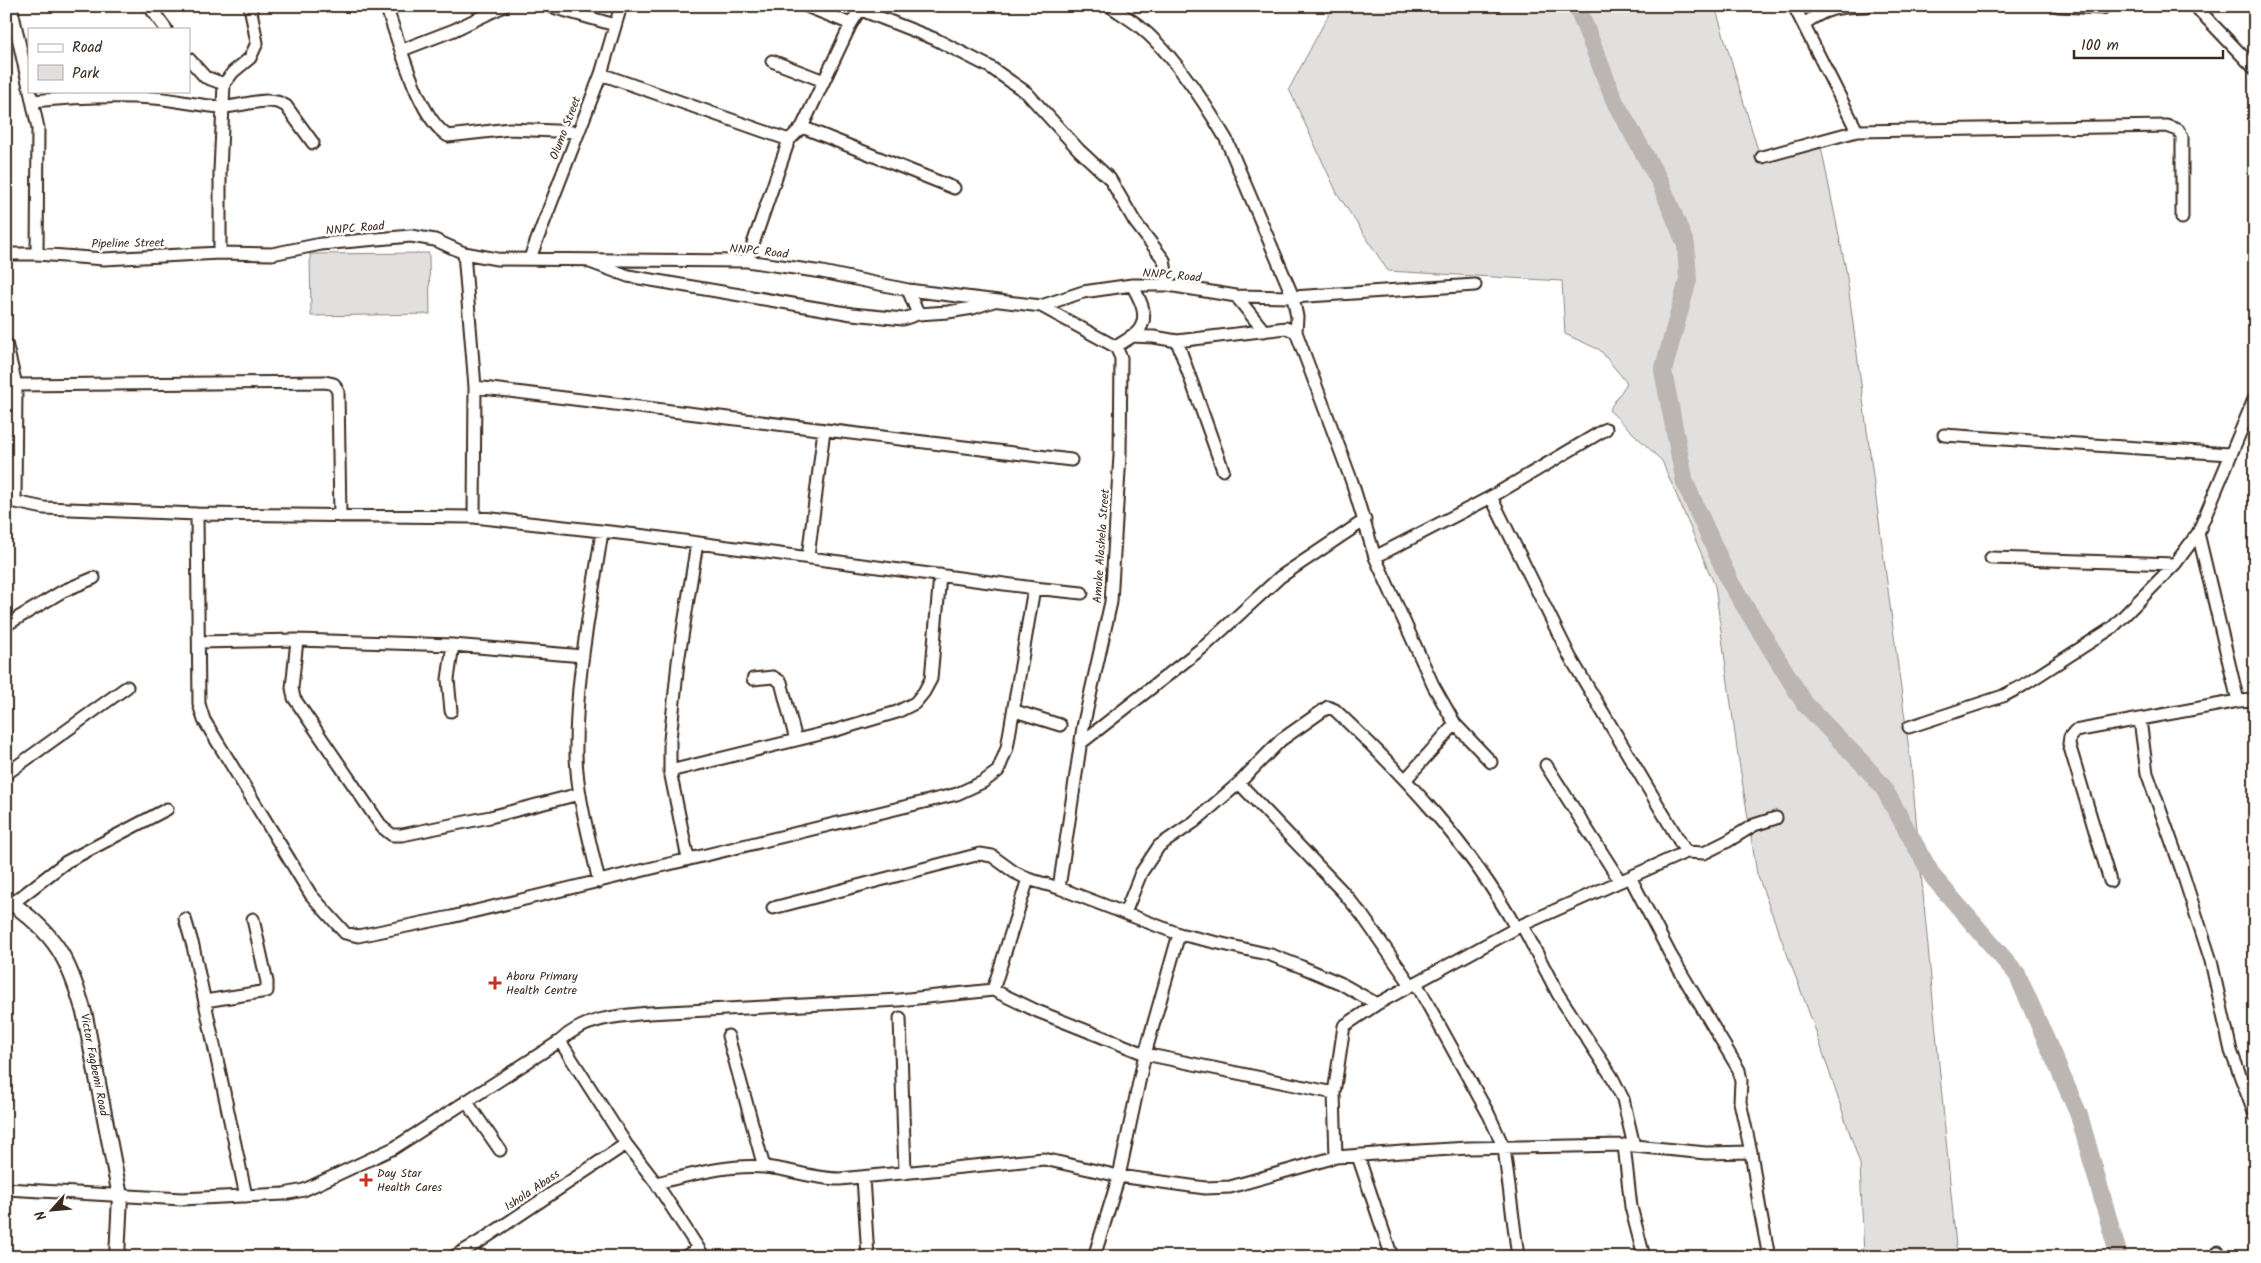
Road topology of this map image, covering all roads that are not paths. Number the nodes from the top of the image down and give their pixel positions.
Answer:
1 (10, 6) edge
2 (149, 6) edge
3 (250, 6) edge
4 (381, 6) edge
5 (504, 6) edge
6 (549, 6) edge
7 (621, 6) edge
8 (806, 6) edge
9 (1110, 6) edge
10 (1794, 6) edge
11 (1867, 6) edge
12 (2058, 6) edge
13 (2106, 6) edge
14 (2195, 6) edge
15 (861, 8) edge
16 (391, 11) edge
17 (851, 24) junction
18 (1804, 24) junction
19 (616, 25) junction
20 (165, 28) edge
21 (402, 50) junction
22 (190, 60) edge
23 (772, 61) dead end
24 (2255, 70) edge
25 (601, 74) junction
26 (824, 81) junction
27 (28, 83) edge
28 (224, 84) junction
29 (31, 96) edge
30 (223, 107) junction
31 (802, 127) junction
32 (1857, 131) junction
33 (577, 132) junction
34 (789, 140) junction
35 (313, 143) dead end
36 (1762, 157) dead end
37 (954, 188) dead end
38 (2182, 218) dead end
39 (220, 253) junction
40 (464, 253) junction
41 (6, 254) edge
42 (37, 254) junction
43 (530, 258) junction
44 (583, 260) junction
45 (747, 261) junction
46 (1132, 285) junction
47 (1168, 285) junction
48 (1475, 285) dead end
49 (908, 290) junction
50 (1236, 296) junction
51 (1293, 296) junction
52 (995, 300) junction
53 (1041, 306) junction
54 (918, 314) junction
55 (1264, 331) junction
56 (1296, 332) junction
57 (1131, 336) junction
58 (1177, 341) junction
59 (6, 343) edge
60 (1116, 347) junction
61 (16, 385) junction
62 (475, 387) junction
63 (2255, 397) edge
64 (824, 430) junction
65 (1606, 430) dead end
66 (1944, 435) dead end
67 (2229, 454) junction
68 (1071, 460) dead end
69 (1223, 470) dead end
70 (1491, 497) junction
71 (10, 500) edge
72 (197, 514) junction
73 (340, 516) junction
74 (474, 517) junction
75 (1365, 520) junction
76 (602, 532) junction
77 (2198, 533) junction
78 (697, 543) junction
79 (808, 557) junction
80 (1376, 557) junction
81 (1991, 558) dead end
82 (2175, 564) junction
83 (940, 575) junction
84 (94, 578) dead end
85 (1034, 588) junction
86 (1082, 593) dead end
87 (6, 625) edge
88 (297, 640) junction
89 (199, 642) junction
90 (453, 645) junction
91 (583, 656) junction
92 (754, 679) dead end
93 (127, 687) dead end
94 (2255, 700) edge
95 (2238, 701) junction
96 (1014, 710) junction
97 (451, 711) dead end
98 (2140, 720) junction
99 (1455, 724) junction
100 (1060, 725) dead end
101 (1909, 727) dead end
102 (796, 740) junction
103 (1081, 743) junction
104 (1491, 762) dead end
105 (1546, 764) dead end
106 (670, 771) junction
107 (6, 774) edge
108 (1406, 779) junction
109 (1239, 783) junction
110 (579, 794) junction
111 (167, 809) dead end
112 (1776, 818) dead end
113 (1686, 852) junction
114 (688, 859) junction
115 (1028, 879) junction
116 (1625, 879) junction
117 (2110, 881) dead end
118 (599, 882) junction
119 (1059, 888) junction
120 (10, 901) edge
121 (773, 908) dead end
122 (1126, 913) junction
123 (185, 919) dead end
124 (252, 920) dead end
125 (1519, 927) junction
126 (1179, 934) junction
127 (1413, 984) junction
128 (993, 990) junction
129 (205, 1001) junction
130 (1377, 1004) junction
131 (900, 1018) dead end
132 (728, 1036) dead end
133 (560, 1041) junction
134 (1145, 1054) junction
135 (1334, 1093) junction
136 (466, 1101) junction
137 (2255, 1115) edge
138 (626, 1144) junction
139 (1629, 1146) junction
140 (1504, 1148) junction
141 (500, 1150) dead end
142 (1751, 1152) junction
143 (1358, 1156) junction
144 (1336, 1157) junction
145 (764, 1166) junction
146 (905, 1173) junction
147 (1119, 1176) junction
148 (863, 1177) junction
149 (656, 1183) junction
150 (6, 1189) edge
151 (120, 1196) junction
152 (246, 1196) junction
153 (701, 1253) edge
154 (117, 1257) edge
155 (453, 1257) edge
156 (684, 1257) edge
157 (868, 1257) edge
158 (1094, 1257) edge
159 (1392, 1257) edge
160 (1518, 1257) edge
161 (1644, 1257) edge
162 (1769, 1257) edge

1 - 27 street
2 - 20 street
3 - 28 street
4 - 16 street
5 - 21 street
6 - 19 street
7 - 19 street, Olumo Street
8 - 17 street
9 - 51 street
10 - 18 street
11 - 18 street
12 - 13 street
14 - 24 street
15 - 17 street
15 - 47 street
16 - 21 street
17 - 26 street
18 - 32 street
19 - 25 street, Olumo Street
21 - 33 street
22 - 28 street
23 - 26 street
25 - 33 street, Olumo Street
25 - 34 street
26 - 31 street
28 - 30 street
29 - 30 street
29 - 42 street
30 - 35 street
30 - 39 street
31 - 34 street
31 - 37 street
32 - 36 street
32 - 38 street
33 - 43 street, Olumo Street
34 - 45 street
39 - 40 street, NNPC Road
39 - 42 street, Pipeline Street
40 - 43 street, NNPC Road
40 - 62 street
41 - 42 street, Pipeline Street
43 - 44 street, NNPC Road
44 - 45 street, NNPC Road
44 - 54 street
45 - 49 street, NNPC Road
46 - 47 street, NNPC Road
46 - 53 street, NNPC Road
46 - 57 street
47 - 50 street, NNPC Road
48 - 51 street, NNPC Road
49 - 52 street, NNPC Road
49 - 54 street
50 - 51 street, NNPC Road
50 - 55 street
51 - 56 street
52 - 53 street, NNPC Road
52 - 54 street
53 - 60 street
55 - 56 street
55 - 58 street
56 - 75 street
57 - 58 street
57 - 60 street
58 - 69 street
59 - 61 street
60 - 103 street, Amoke Alashela Street
61 - 71 street
61 - 73 street
62 - 64 street
62 - 74 street
63 - 67 street
64 - 68 street
64 - 79 street
65 - 70 street
66 - 67 street
67 - 77 street
70 - 80 street
70 - 113 street
71 - 72 street
72 - 73 street
72 - 89 street
73 - 74 street
74 - 76 street
75 - 80 street
75 - 103 street
76 - 78 street
76 - 91 street
77 - 82 street
77 - 95 street
78 - 79 street
78 - 106 street
79 - 83 street
80 - 99 street
81 - 82 street
82 - 101 street
83 - 85 street
83 - 102 street
84 - 87 street
85 - 86 street
85 - 96 street
88 - 89 street
88 - 90 street
88 - 110 street
89 - 118 street
90 - 91 street
90 - 97 street
91 - 110 street
92 - 102 street
93 - 107 street
94 - 95 street
95 - 98 street
96 - 100 street
96 - 114 street
98 - 117 street
98 - 137 street
99 - 104 street
99 - 108 street
102 - 106 street
103 - 119 street, Amoke Alashela Street
105 - 116 street
106 - 114 street
108 - 109 street
108 - 125 street
109 - 122 street
109 - 127 street
110 - 118 street
111 - 120 street
112 - 113 street
113 - 116 street
114 - 118 street
115 - 119 street
115 - 121 street
115 - 128 street
116 - 125 street
116 - 142 street
119 - 122 street
120 - 151 street, Victor Fagbemi Road
122 - 126 street
123 - 129 street
124 - 129 street
125 - 127 street
125 - 139 street
126 - 130 street
126 - 134 street
127 - 130 street
127 - 140 street
128 - 133 street
128 - 134 street
129 - 152 street
130 - 135 street
131 - 146 street
132 - 145 street
133 - 136 street
133 - 138 street
134 - 135 street
134 - 147 street
135 - 144 street
136 - 141 street
136 - 152 street
138 - 149 street
138 - 155 street, Ishola Abass
139 - 140 street
139 - 142 street
139 - 161 street
140 - 143 street
140 - 160 street
142 - 162 street
143 - 144 street
143 - 159 street
144 - 147 street
145 - 148 street
145 - 149 street
146 - 147 street
146 - 148 street
147 - 158 street
148 - 157 street
149 - 153 street
150 - 151 street
151 - 152 street
151 - 154 street, Victor Fagbemi Road
153 - 156 street

